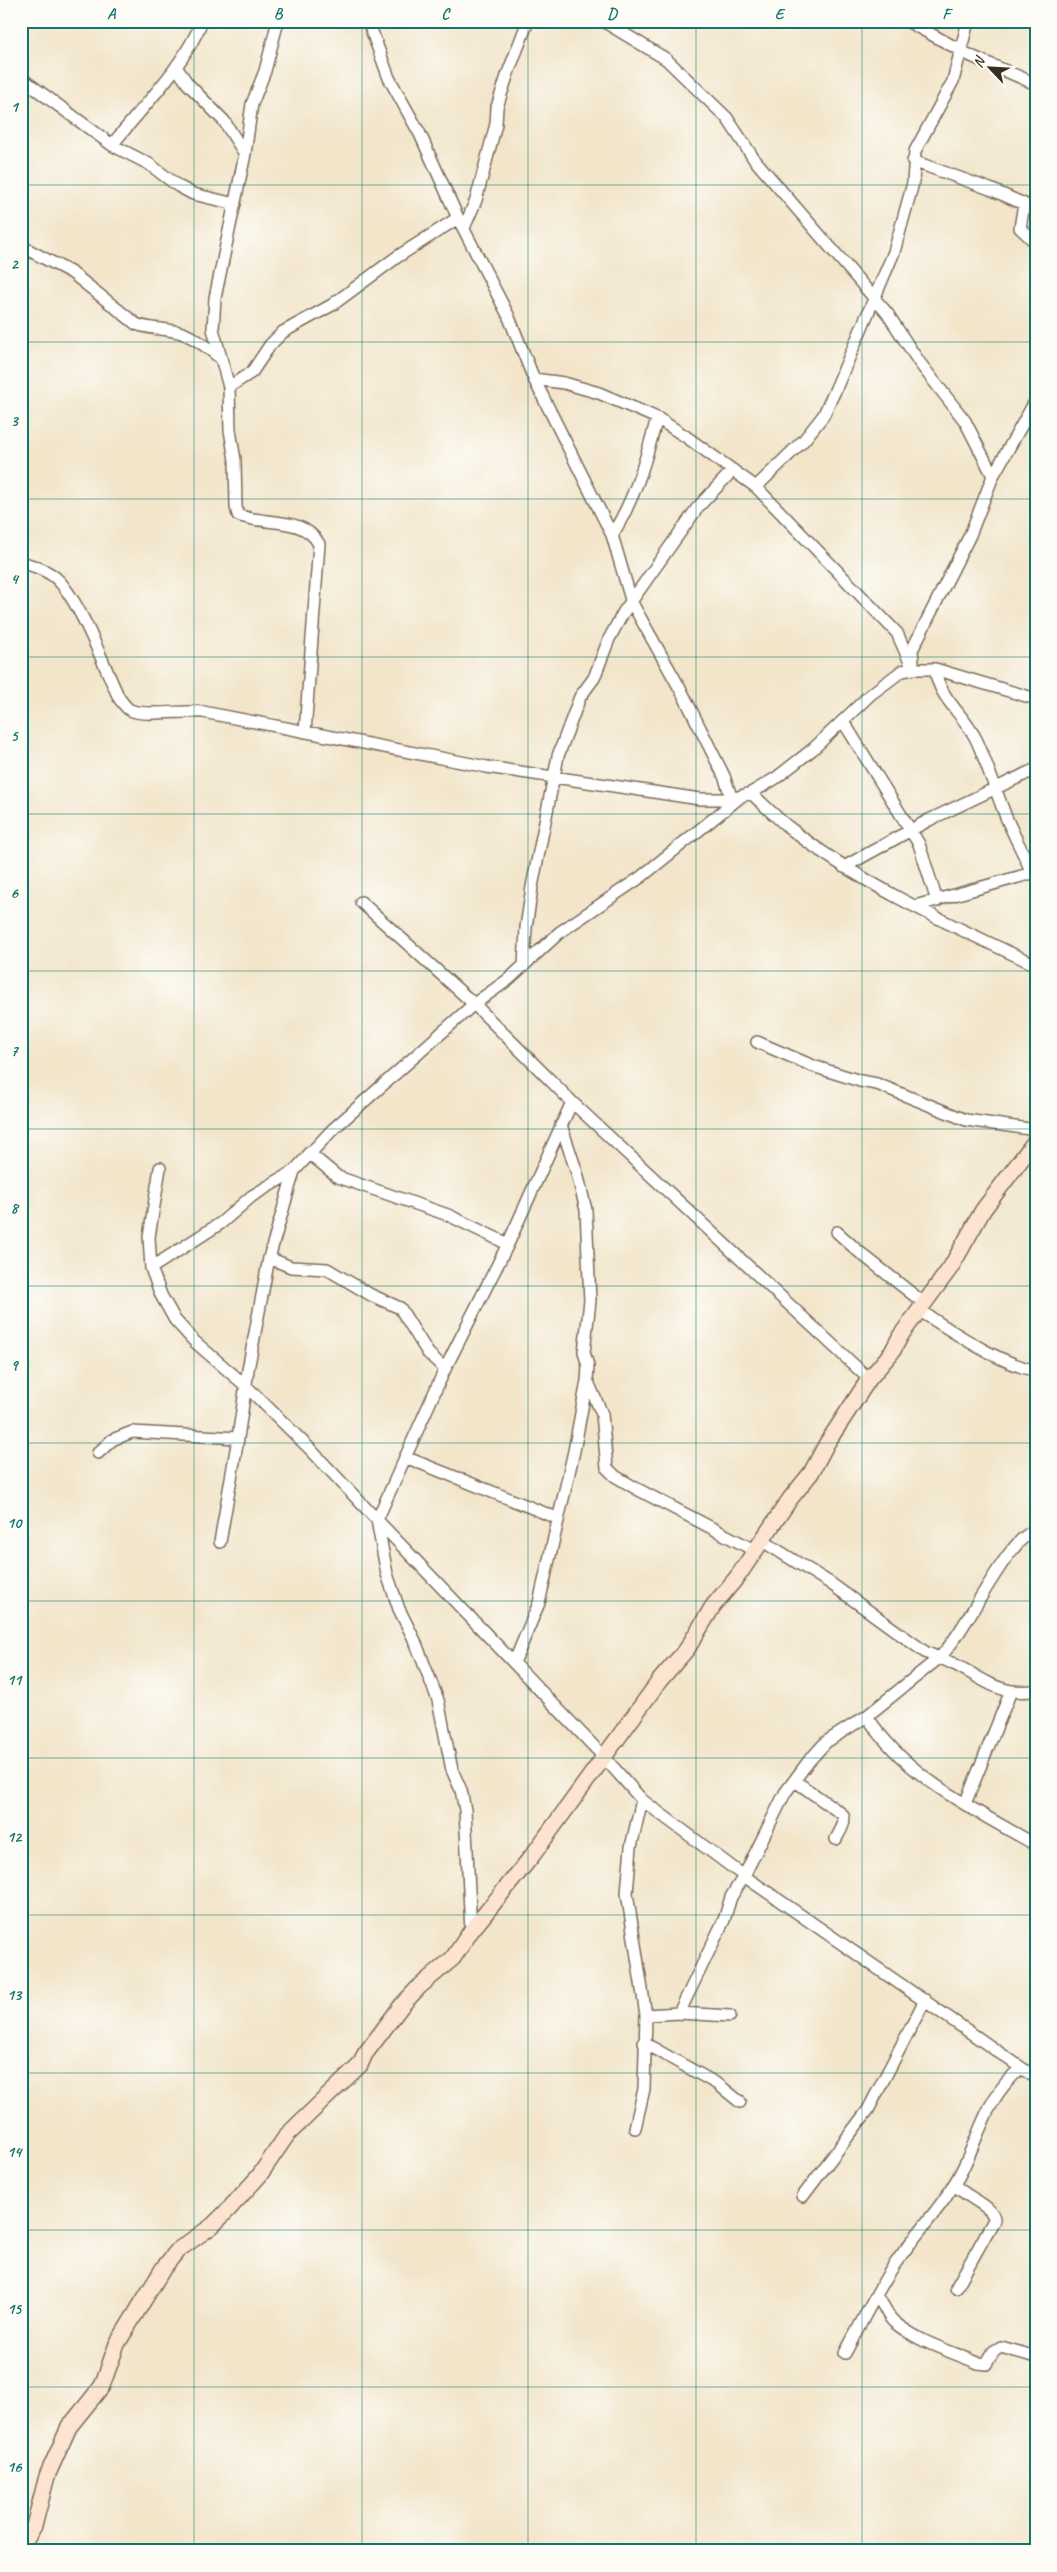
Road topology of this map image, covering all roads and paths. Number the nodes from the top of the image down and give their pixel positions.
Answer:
1 (202, 21) edge
2 (278, 21) edge
3 (368, 21) edge
4 (528, 21) edge
5 (603, 21) edge
6 (907, 21) edge
7 (968, 21) edge
8 (960, 50) junction
9 (176, 67) junction
10 (21, 78) edge
11 (1036, 84) edge
12 (112, 145) junction
13 (245, 154) junction
14 (913, 161) junction
15 (235, 204) junction
16 (461, 223) junction
17 (1036, 243) edge
18 (21, 246) edge
19 (874, 298) junction
20 (219, 357) junction
21 (534, 379) junction
22 (229, 387) junction
23 (1036, 400) edge
24 (657, 418) junction
25 (733, 470) junction
26 (993, 476) junction
27 (756, 487) junction
28 (612, 535) junction
29 (21, 562) edge
30 (632, 603) junction
31 (913, 668) junction
32 (935, 669) junction
33 (1036, 699) edge
34 (843, 721) junction
35 (305, 732) junction
36 (1036, 769) edge
37 (554, 776) junction
38 (995, 789) junction
39 (751, 793) junction
40 (735, 798) junction
41 (911, 830) junction
42 (844, 867) junction
43 (1034, 872) edge
44 (937, 901) junction
45 (361, 902) dead end
46 (915, 906) junction
47 (1036, 965) edge
48 (524, 966) junction
49 (474, 1004) junction
50 (757, 1042) dead end
51 (572, 1102) junction
52 (561, 1125) junction
53 (1036, 1130) edge
54 (1036, 1140) edge
55 (309, 1153) junction
56 (160, 1168) dead end
57 (294, 1171) junction
58 (837, 1232) dead end
59 (508, 1244) junction
60 (269, 1258) junction
61 (152, 1268) junction
62 (922, 1307) junction
63 (445, 1369) junction
64 (1036, 1371) edge
65 (869, 1379) junction
66 (587, 1381) junction
67 (246, 1386) junction
68 (238, 1438) junction
69 (98, 1453) dead end
70 (405, 1457) junction
71 (557, 1518) junction
72 (378, 1520) junction
73 (1036, 1531) edge
74 (220, 1542) dead end
75 (757, 1545) junction
76 (939, 1658) junction
77 (514, 1662) junction
78 (1011, 1691) junction
79 (1036, 1691) edge
80 (866, 1716) junction
81 (604, 1757) junction
82 (795, 1781) junction
83 (642, 1800) junction
84 (964, 1804) junction
85 (836, 1839) dead end
86 (1036, 1845) edge
87 (744, 1876) junction
88 (471, 1931) junction
89 (925, 2000) junction
90 (679, 2013) junction
91 (646, 2015) junction
92 (730, 2016) dead end
93 (644, 2043) junction
94 (1021, 2068) junction
95 (1036, 2078) edge
96 (740, 2102) dead end
97 (635, 2128) dead end
98 (954, 2184) junction
99 (803, 2196) dead end
100 (956, 2288) dead end
101 (876, 2297) junction
102 (845, 2353) dead end
103 (1036, 2357) edge
104 (21, 2547) edge

1 - 9 street
2 - 13 street
3 - 16 street
4 - 16 street
5 - 19 street
6 - 8 street
7 - 8 street
8 - 11 street
8 - 14 street
9 - 12 street
9 - 13 street
10 - 12 street
12 - 15 street
13 - 15 street
14 - 17 street
14 - 19 street
15 - 20 street
16 - 21 street
16 - 22 street
18 - 20 street
19 - 26 street
19 - 27 street
20 - 22 street
21 - 24 street
21 - 28 street
22 - 35 street
23 - 26 street
24 - 25 street
24 - 28 street
25 - 27 street
25 - 30 street
26 - 31 street
27 - 31 street
28 - 30 street
29 - 35 street
30 - 37 street
30 - 40 street
31 - 32 street
31 - 34 street
32 - 33 street
32 - 38 street
34 - 39 street
34 - 41 street
35 - 37 street
36 - 38 street
37 - 40 street
37 - 48 street
38 - 41 street
38 - 43 street
39 - 40 street
39 - 42 street
40 - 48 street
41 - 42 street
41 - 44 street
42 - 46 street
43 - 44 street
44 - 46 street
45 - 49 street
46 - 47 street
48 - 49 street
49 - 51 street
49 - 55 street
50 - 53 street
51 - 52 street
51 - 65 street
52 - 59 street
52 - 66 street
54 - 62 street
55 - 57 street
55 - 59 street
56 - 61 street
57 - 60 street
57 - 61 street
58 - 62 street
59 - 63 street
60 - 63 street
60 - 67 street
61 - 67 street
62 - 64 street
62 - 65 street
63 - 70 street
65 - 75 street
66 - 71 street
66 - 75 street
67 - 68 street
67 - 72 street
68 - 69 street
68 - 74 street
70 - 71 street
70 - 72 street
71 - 77 street
72 - 77 street
72 - 88 street
73 - 76 street
75 - 76 street
75 - 81 street
76 - 78 street
76 - 80 street
77 - 81 street
78 - 79 street
78 - 84 street
80 - 82 street
80 - 84 street
81 - 83 street
81 - 88 street
82 - 85 street
82 - 87 street
83 - 87 street
83 - 91 street
84 - 86 street
87 - 89 street
87 - 90 street
88 - 104 street
89 - 94 street
89 - 99 street
90 - 91 street
90 - 92 street
91 - 93 street
93 - 96 street
93 - 97 street
94 - 95 street
94 - 98 street
98 - 100 street
98 - 101 street
101 - 102 street
101 - 103 street

